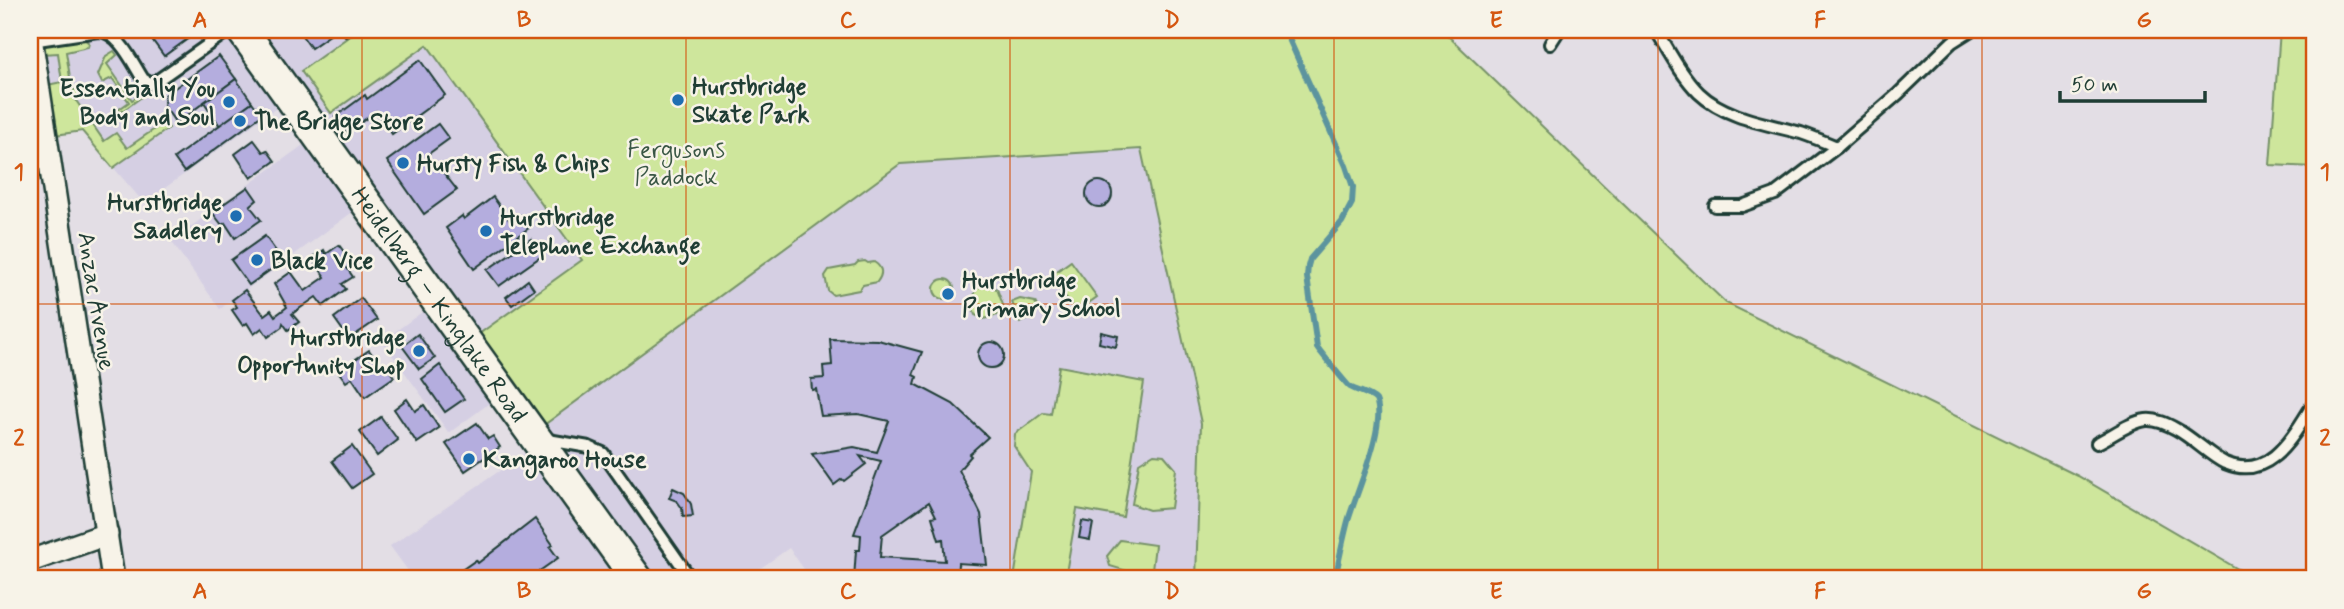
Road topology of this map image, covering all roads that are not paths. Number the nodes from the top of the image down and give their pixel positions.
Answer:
1 (229, 30) edge
2 (242, 30) edge
3 (1559, 30) edge
4 (1656, 30) edge
5 (1971, 30) edge
6 (30, 36) edge
7 (1550, 44) dead end
8 (37, 125) edge
9 (1837, 146) junction
10 (1715, 206) dead end
11 (2314, 403) edge
12 (536, 438) junction
13 (2097, 443) dead end
14 (107, 534) junction
15 (30, 561) edge
16 (113, 579) edge
17 (637, 579) edge
18 (691, 579) edge

1 - 6 lane
2 - 12 main road, Heidelberg – Kinglake Road
3 - 7 lane
4 - 9 lane
5 - 9 lane
6 - 8 street, Anzac Avenue
8 - 14 street, Anzac Avenue
9 - 10 lane
11 - 13 lane
12 - 17 main road, Heidelberg – Kinglake Road
12 - 18 lane
14 - 15 street
14 - 16 street, Anzac Avenue

